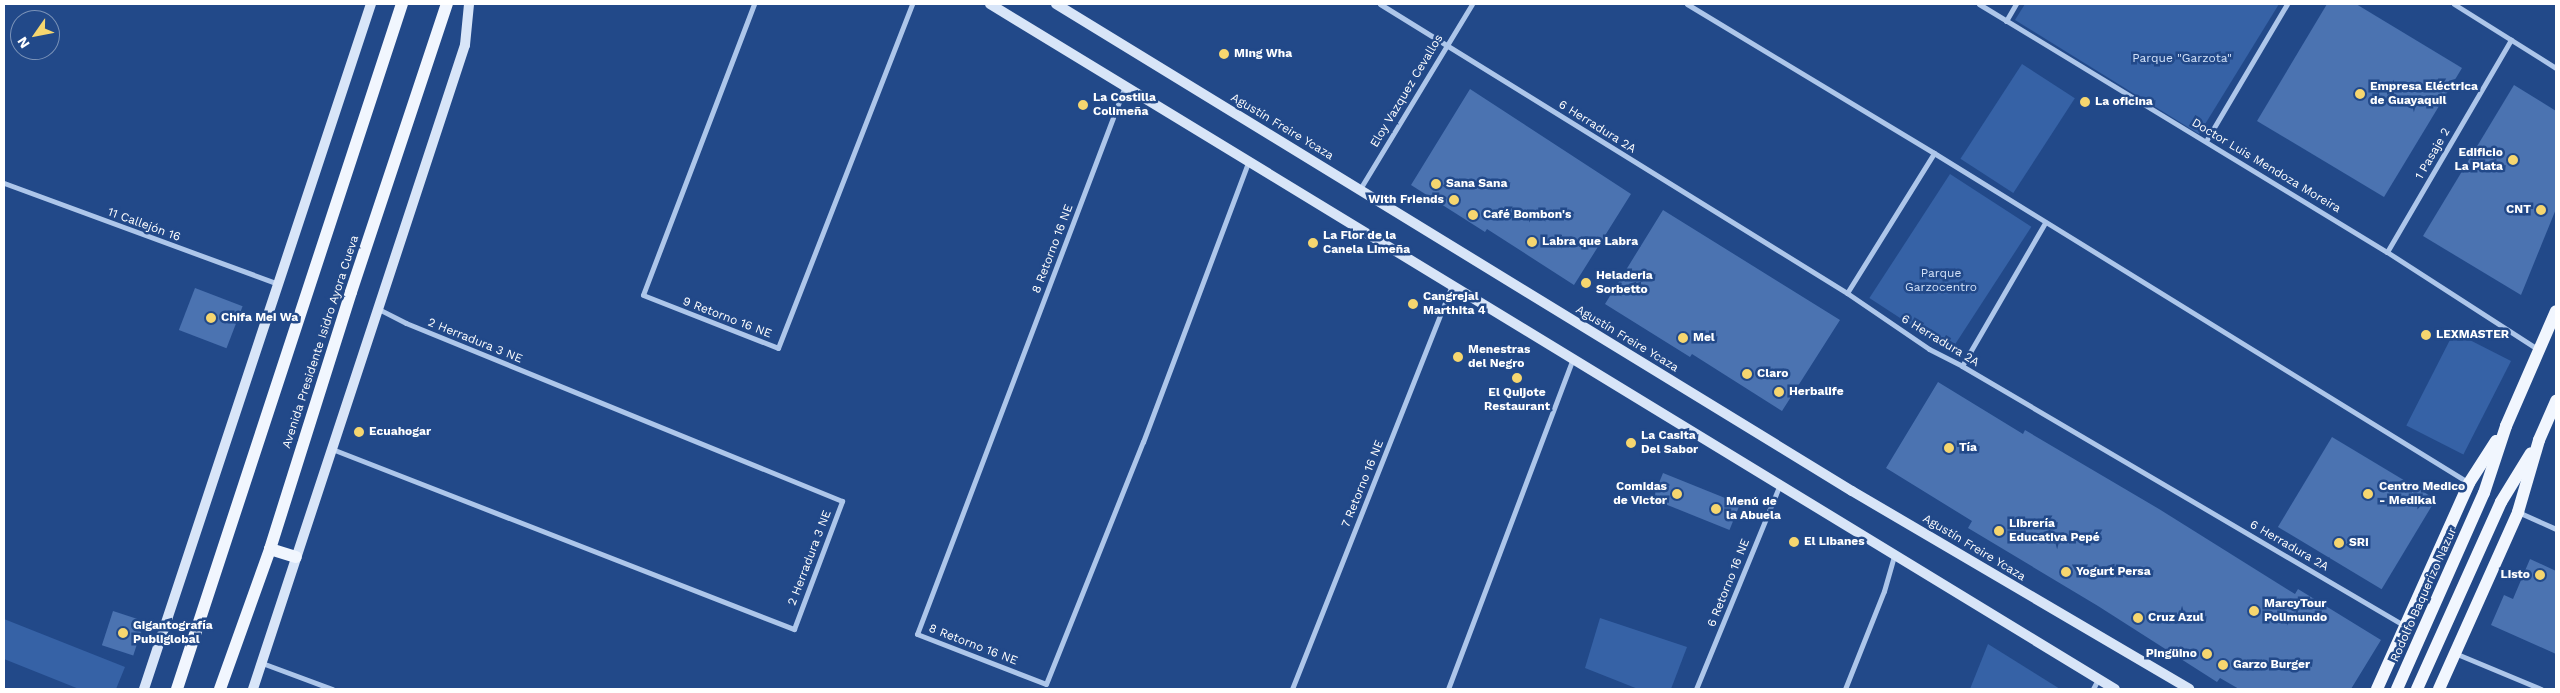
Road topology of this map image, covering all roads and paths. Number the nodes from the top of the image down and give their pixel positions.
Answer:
1 (371, 4) edge
2 (402, 4) edge
3 (447, 4) edge
4 (469, 4) edge
5 (754, 4) edge
6 (912, 4) edge
7 (990, 4) edge
8 (1056, 4) edge
9 (1380, 4) edge
10 (1472, 4) edge
11 (1688, 4) edge
12 (1979, 4) edge
13 (2016, 4) edge
14 (2287, 4) edge
15 (2454, 4) edge
16 (2006, 21) junction
17 (2511, 40) junction
18 (1447, 46) junction
19 (2556, 68) edge
20 (1125, 86) junction
21 (2206, 141) junction
22 (1934, 153) junction
23 (1248, 161) junction
24 (4, 183) edge
25 (1360, 189) junction
26 (2045, 223) junction
27 (2387, 252) junction
28 (278, 284) junction
29 (1452, 285) junction
30 (1847, 292) junction
31 (378, 308) junction
32 (2556, 311) edge
33 (2539, 350) junction
34 (1573, 359) junction
35 (1962, 366) junction
36 (2556, 401) edge
37 (2506, 426) junction
38 (2539, 440) junction
39 (332, 449) junction
40 (2469, 483) junction
41 (1780, 484) junction
42 (2518, 512) junction
43 (2556, 529) edge
44 (270, 549) junction
45 (1894, 555) junction
46 (296, 557) junction
47 (2405, 626) junction
48 (2455, 653) junction
49 (262, 662) junction
50 (2098, 679) junction
51 (144, 689) edge
52 (177, 689) edge
53 (220, 689) edge
54 (253, 689) edge
55 (332, 689) edge
56 (1292, 689) edge
57 (1448, 689) edge
58 (1696, 689) edge
59 (1845, 689) edge
60 (2093, 689) edge
61 (2115, 689) edge
62 (2189, 689) edge
63 (2377, 689) edge
64 (2397, 689) edge
65 (2417, 689) edge
66 (2439, 689) edge
67 (2541, 689) edge

1 - 28 main road
2 - 52 main road
3 - 44 main road, Avenida Presidente Isidro Ayora Cueva
4 - 31 main road
5 - 6 street, 9 Retorno 16 NE
7 - 20 main road
8 - 25 main road, Agustín Freire Ycaza
9 - 18 street, 6 Herradura 2A
10 - 18 street, Eloy Vazquez Cevallos
11 - 22 street
12 - 16 street, Doctor Luis Mendoza Moreira
13 - 16 street
14 - 21 street
15 - 17 street
16 - 21 street, Doctor Luis Mendoza Moreira
17 - 19 street
17 - 27 street, 1 Pasaje 2
18 - 25 street, Eloy Vazquez Cevallos
18 - 30 street, 6 Herradura 2A
20 - 23 main road
20 - 23 street, 8 Retorno 16 NE
21 - 27 street, Doctor Luis Mendoza Moreira
22 - 26 street
22 - 30 street
23 - 29 main road
24 - 28 street, 11 Callejón 16
25 - 62 main road, Agustín Freire Ycaza
26 - 35 street
26 - 40 street
27 - 33 street, Doctor Luis Mendoza Moreira
28 - 51 main road
29 - 34 main road
29 - 56 street, 7 Retorno 16 NE
30 - 35 street, 6 Herradura 2A
31 - 39 main road
31 - 39 street, 2 Herradura 3 NE
32 - 33 main road
33 - 37 main road
34 - 41 main road
34 - 57 street
35 - 47 street, 6 Herradura 2A
36 - 38 main road
37 - 40 main road
37 - 64 main road, Rodolfo Baquerizo Nazur
38 - 42 main road
38 - 65 main road
39 - 46 main road
40 - 47 main road
41 - 45 main road
41 - 58 street, 6 Retorno 16 NE
42 - 43 street
42 - 48 main road
44 - 46 main road
44 - 53 main road, Avenida Presidente Isidro Ayora Cueva
45 - 50 main road
45 - 59 street
46 - 49 main road
47 - 63 main road
48 - 66 main road
48 - 67 street
49 - 54 main road
49 - 55 street
50 - 60 street
50 - 61 main road

